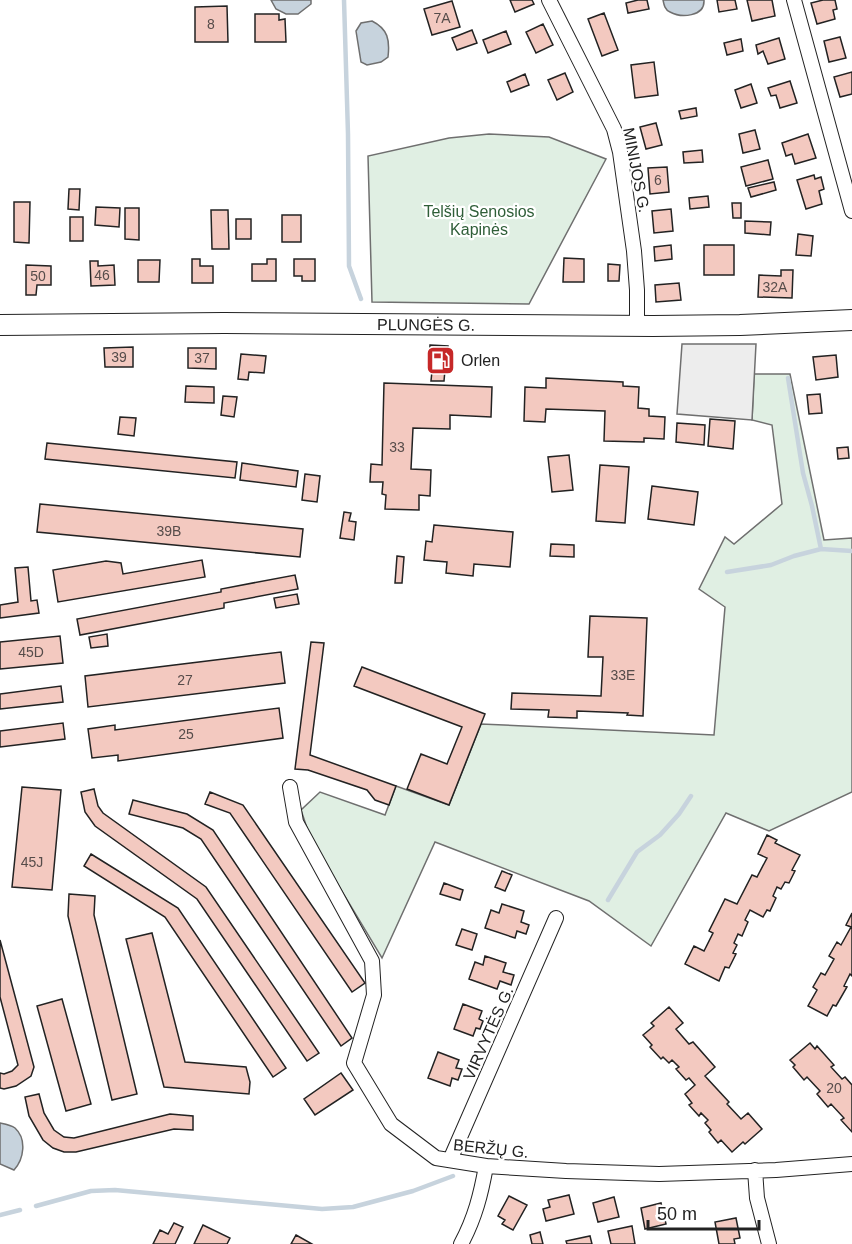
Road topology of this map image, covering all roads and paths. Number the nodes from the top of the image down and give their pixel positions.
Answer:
1 (549, 0) edge
2 (794, 0) edge
3 (852, 211) edge
4 (852, 320) edge
5 (0, 325) edge
6 (637, 325) junction
7 (290, 787) dead end
8 (556, 918) dead end
9 (450, 1160) junction
10 (852, 1164) edge
11 (486, 1166) junction
12 (755, 1170) junction
13 (461, 1244) edge
14 (769, 1244) edge

1 - 6 street, MINIJOS G.
2 - 3 street
4 - 6 main road, PLUNGĖS G.
5 - 6 main road, PLUNGĖS G.
7 - 9 street, BERŽŲ G.
8 - 9 street, VIRVYTĖS G.
9 - 11 street, BERŽŲ G.
10 - 12 street, BERŽŲ G.
11 - 12 street, BERŽŲ G.
11 - 13 street
12 - 14 street

